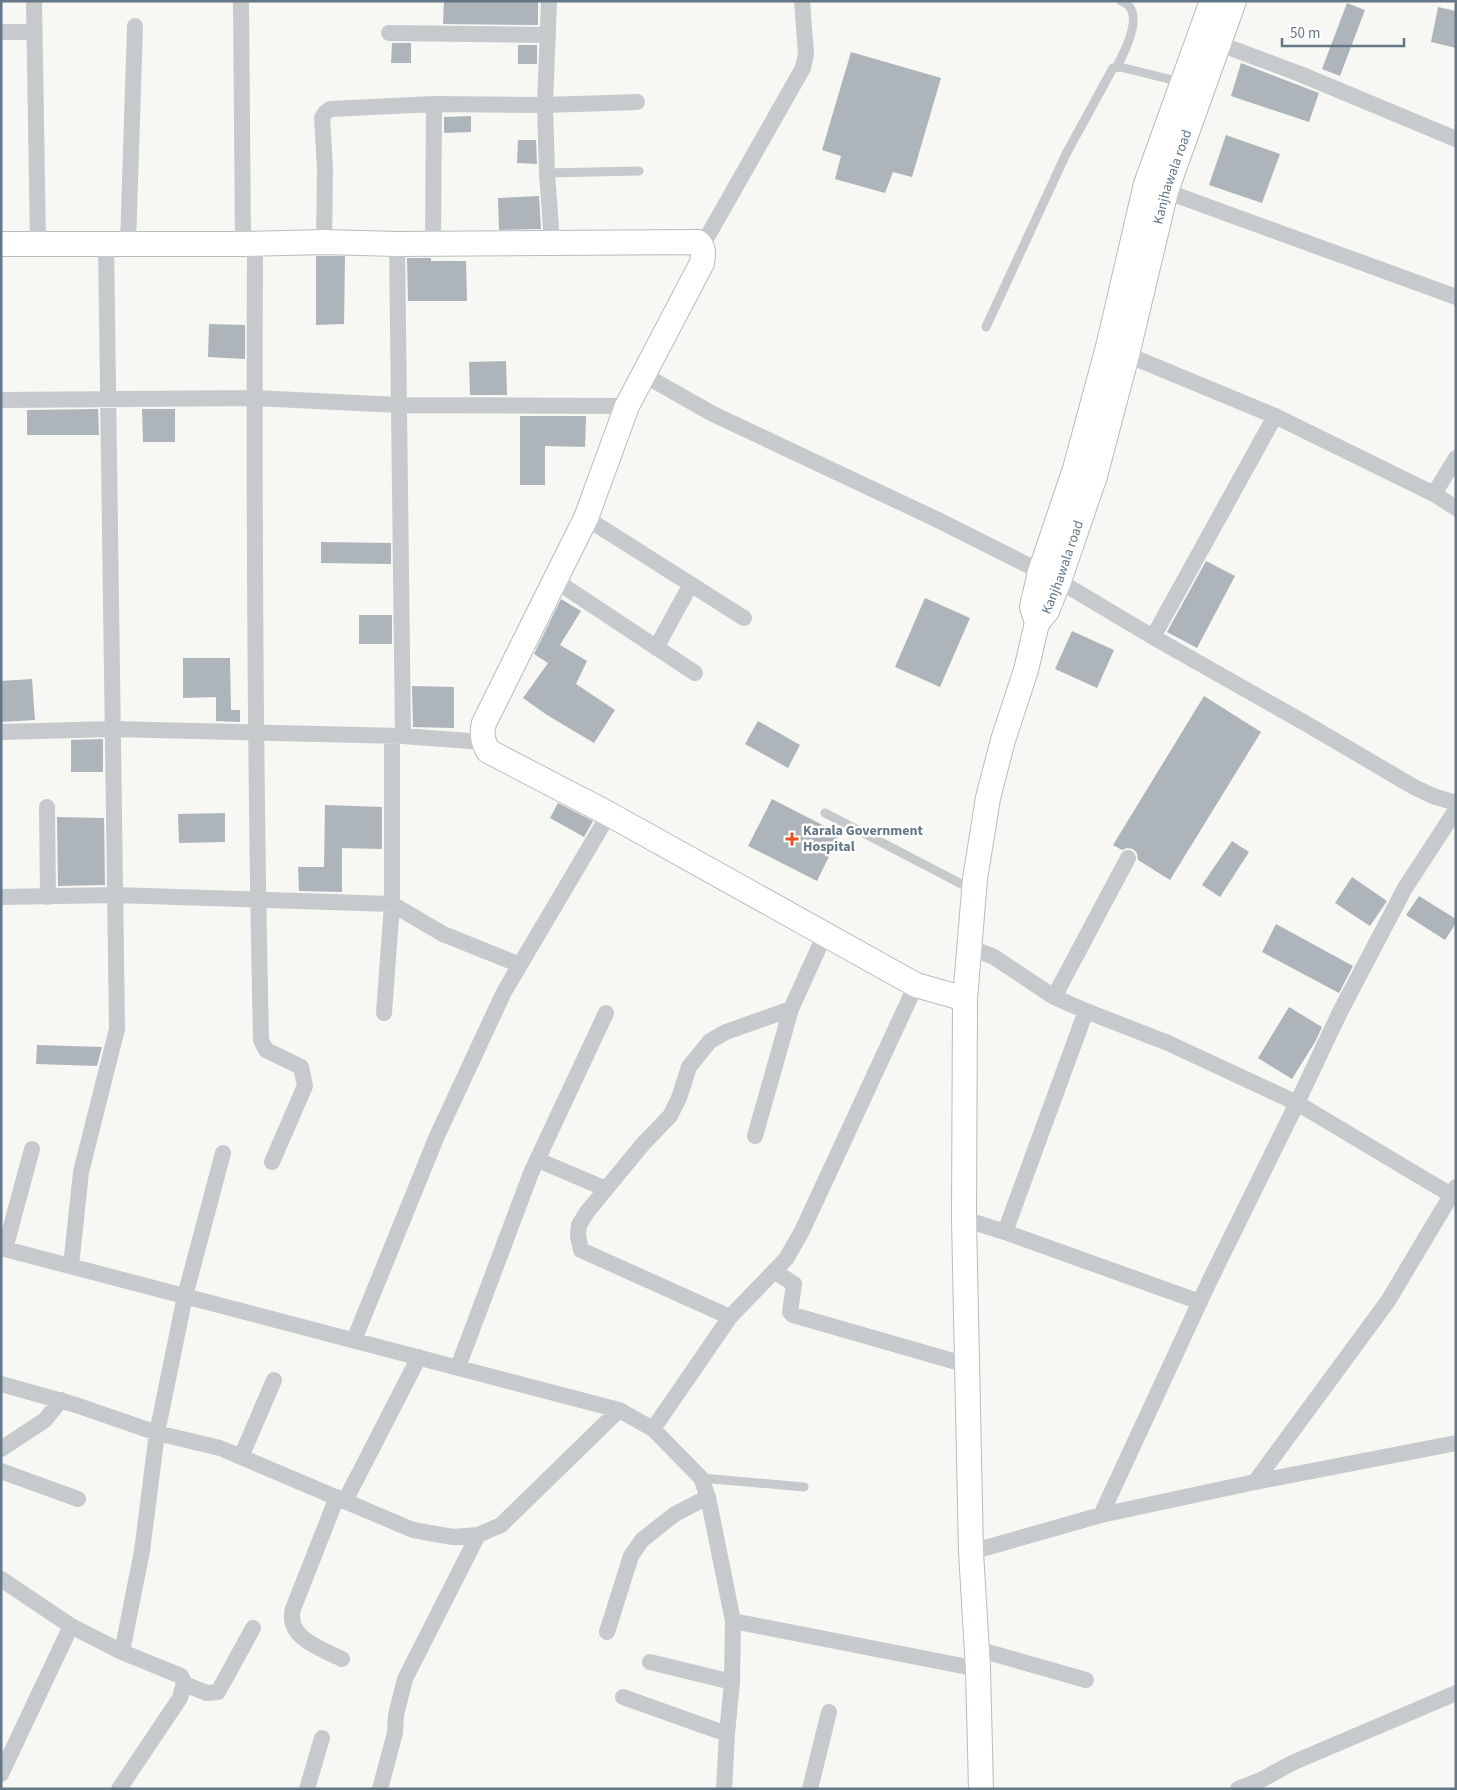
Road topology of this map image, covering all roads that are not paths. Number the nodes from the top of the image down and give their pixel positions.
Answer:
1 (34, 1) edge
2 (241, 1) edge
3 (549, 1) edge
4 (802, 1) edge
5 (1121, 1) edge
6 (1212, 1) edge
7 (1234, 1) edge
8 (135, 26) dead end
9 (1, 32) edge
10 (34, 32) junction
11 (389, 33) dead end
12 (548, 35) junction
13 (1210, 40) junction
14 (1117, 66) junction
15 (1184, 83) junction
16 (637, 102) dead end
17 (434, 104) junction
18 (545, 105) junction
19 (1456, 139) edge
20 (639, 171) dead end
21 (547, 174) junction
22 (1156, 188) junction
23 (324, 242) junction
24 (552, 242) junction
25 (1, 244) edge
26 (38, 244) junction
27 (117, 244) junction
28 (249, 244) junction
29 (397, 244) junction
30 (433, 244) junction
31 (702, 246) junction
32 (1456, 298) edge
33 (986, 327) dead end
34 (1118, 351) junction
35 (644, 375) junction
36 (108, 398) junction
37 (254, 398) junction
38 (1, 400) edge
39 (399, 405) junction
40 (627, 406) junction
41 (1275, 416) junction
42 (1456, 458) edge
43 (1434, 494) junction
44 (1456, 508) edge
45 (586, 518) junction
46 (1050, 577) junction
47 (556, 581) junction
48 (691, 584) junction
49 (744, 618) dead end
50 (1153, 638) junction
51 (656, 648) junction
52 (695, 673) dead end
53 (113, 729) junction
54 (1, 732) edge
55 (257, 734) junction
56 (397, 736) junction
57 (483, 742) junction
58 (1456, 804) edge
59 (47, 807) dead end
60 (1456, 810) edge
61 (825, 813) dead end
62 (609, 814) junction
63 (1128, 858) dead end
64 (974, 890) junction
65 (115, 895) junction
66 (1, 897) edge
67 (48, 897) junction
68 (258, 900) junction
69 (392, 904) junction
70 (825, 934) junction
71 (969, 947) junction
72 (520, 965) junction
73 (916, 985) junction
74 (1054, 997) junction
75 (965, 999) junction
76 (791, 1009) junction
77 (1086, 1011) junction
78 (384, 1013) dead end
79 (606, 1013) dead end
80 (1297, 1103) junction
81 (755, 1136) dead end
82 (32, 1149) dead end
83 (223, 1153) dead end
84 (538, 1160) junction
85 (272, 1162) dead end
86 (606, 1189) junction
87 (1454, 1194) edge
88 (964, 1219) junction
89 (1005, 1232) junction
90 (3, 1248) edge
91 (71, 1266) junction
92 (774, 1271) junction
93 (185, 1296) junction
94 (1200, 1302) junction
95 (730, 1317) junction
96 (354, 1340) junction
97 (419, 1357) junction
98 (967, 1365) junction
99 (458, 1367) junction
100 (274, 1380) dead end
101 (1, 1384) edge
102 (61, 1400) junction
103 (619, 1410) junction
104 (653, 1429) junction
105 (157, 1433) junction
106 (1456, 1443) edge
107 (1, 1449) edge
108 (241, 1457) junction
109 (1, 1471) edge
110 (701, 1478) junction
111 (1255, 1482) junction
112 (804, 1487) dead end
113 (708, 1497) junction
114 (78, 1499) dead end
115 (341, 1499) junction
116 (1101, 1515) junction
117 (478, 1535) junction
118 (972, 1552) junction
119 (1, 1580) edge
120 (733, 1621) junction
121 (70, 1626) junction
122 (253, 1628) dead end
123 (607, 1632) dead end
124 (122, 1652) junction
125 (342, 1659) dead end
126 (977, 1659) junction
127 (650, 1662) dead end
128 (1086, 1680) dead end
129 (732, 1682) junction
130 (184, 1684) junction
131 (1456, 1693) edge
132 (623, 1697) dead end
133 (829, 1712) dead end
134 (727, 1734) junction
135 (322, 1738) dead end
136 (1, 1774) edge
137 (119, 1789) edge
138 (307, 1789) edge
139 (380, 1789) edge
140 (724, 1789) edge
141 (810, 1789) edge
142 (981, 1789) edge
143 (1238, 1789) edge

1 - 10 street
2 - 28 street
3 - 12 street
4 - 31 street
5 - 14 lane
6 - 13 main road, Kanjhawala road
7 - 13 main road, Kanjhawala road
8 - 27 street
9 - 10 street
10 - 26 street
11 - 12 street
12 - 18 street
13 - 15 main road, Kanjhawala road
13 - 19 street
13 - 22 main road, Kanjhawala road
14 - 15 lane
14 - 33 lane
15 - 22 main road, Kanjhawala road
16 - 18 street
17 - 18 street
17 - 23 street
17 - 30 street
18 - 21 street
20 - 21 lane
21 - 24 street
22 - 32 street
22 - 34 main road, Kanjhawala road
23 - 28 main road
23 - 29 main road
24 - 30 main road
24 - 31 main road
25 - 26 main road
26 - 27 main road
27 - 28 main road
27 - 36 street
28 - 37 street
29 - 30 main road
29 - 39 street
31 - 35 main road
34 - 41 street
34 - 46 main road, Kanjhawala road
35 - 40 main road
35 - 46 street
36 - 37 street
36 - 38 street
36 - 53 street
37 - 39 street
37 - 55 street
39 - 40 street
39 - 56 street
40 - 45 main road
41 - 43 street
41 - 50 street
42 - 43 street
43 - 44 street
45 - 47 main road
45 - 48 street
46 - 50 street
46 - 64 main road, Kanjhawala road
47 - 51 street
47 - 57 main road
48 - 49 street
48 - 51 street
50 - 58 street
51 - 52 street
53 - 54 street
53 - 55 street
53 - 65 street
55 - 56 street
55 - 68 street
56 - 57 street
56 - 69 street
57 - 62 main road
59 - 67 street
60 - 80 street
61 - 64 lane
62 - 70 main road
62 - 72 street
63 - 74 street
64 - 71 main road, Kanjhawala road
65 - 67 street
65 - 68 street
65 - 91 street
66 - 67 street
68 - 69 street
68 - 85 street
69 - 72 street
69 - 78 street
70 - 73 main road
70 - 76 street
71 - 74 street
71 - 75 main road, Kanjhawala road
72 - 96 street
73 - 75 main road
73 - 92 street
74 - 77 street
75 - 88 main road, Kanjhawala road
76 - 81 street
76 - 86 street
77 - 80 street
77 - 89 street
79 - 84 street
80 - 87 street
80 - 94 street
82 - 90 street
83 - 93 street
84 - 86 street
84 - 99 street
86 - 95 street
87 - 111 street
88 - 89 street
88 - 98 main road, Kanjhawala road
89 - 94 street
90 - 91 street
91 - 93 street
92 - 95 street
92 - 98 street
93 - 96 street
93 - 105 street
94 - 116 street
95 - 104 street
96 - 97 street
97 - 99 street
97 - 115 street
98 - 118 main road, Kanjhawala road
99 - 103 street
100 - 108 street
101 - 102 street
102 - 105 street
102 - 107 street
103 - 104 street
103 - 117 street
104 - 110 street
105 - 108 street
105 - 124 street
106 - 111 street
108 - 115 street
109 - 114 street
110 - 112 lane
110 - 113 street
111 - 116 street
113 - 120 street
113 - 123 street
115 - 117 street
115 - 125 street
116 - 118 street
117 - 139 street
118 - 126 main road, Kanjhawala road
119 - 121 street
120 - 126 street
120 - 129 street
121 - 124 street
121 - 136 street
122 - 130 street
124 - 130 street
126 - 128 street
126 - 142 main road, Kanjhawala road
127 - 129 street
129 - 134 street
130 - 137 street
131 - 143 street
132 - 134 street
133 - 141 street
134 - 140 street
135 - 138 street

